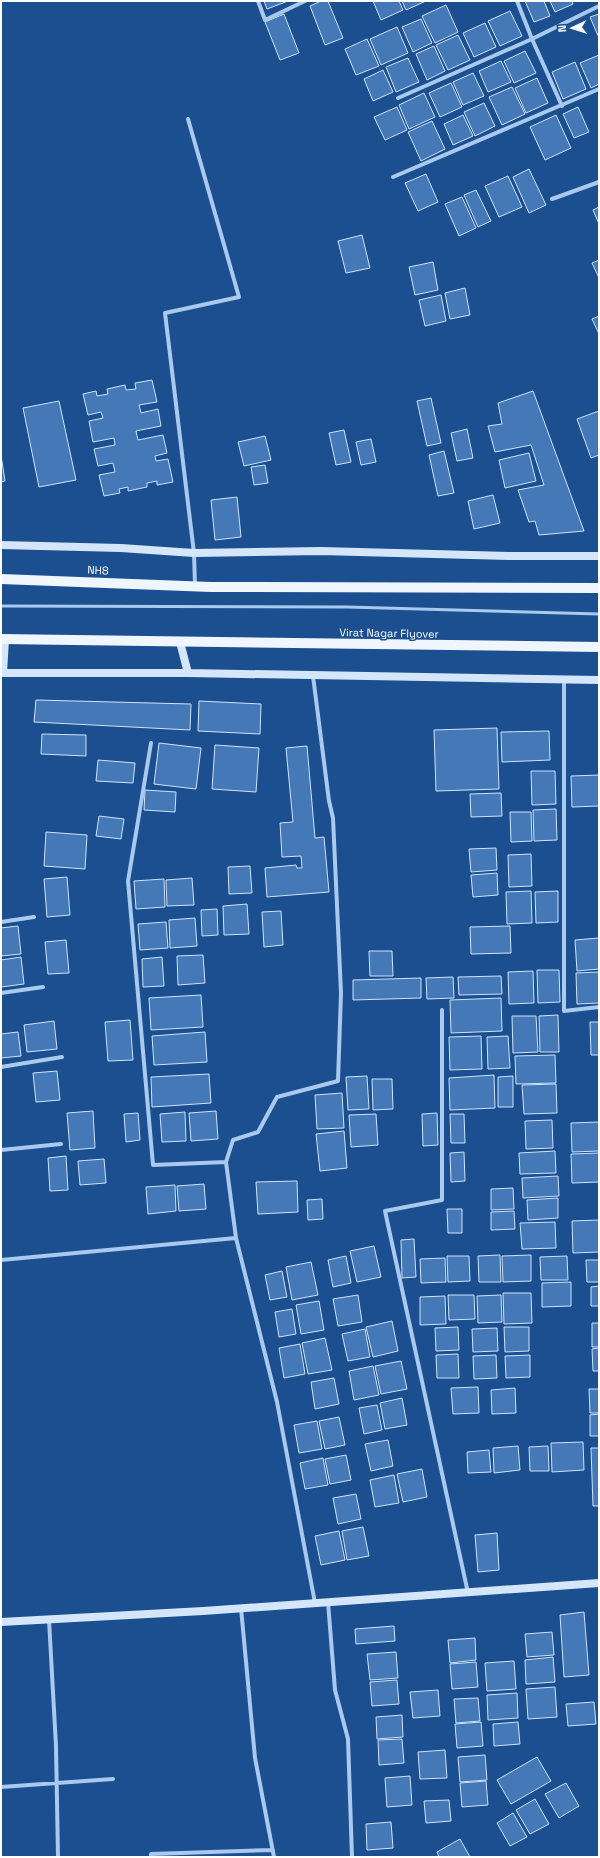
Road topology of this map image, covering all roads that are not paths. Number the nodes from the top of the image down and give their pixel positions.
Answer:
1 (258, 1) edge
2 (305, 1) edge
3 (517, 1) edge
4 (599, 6) edge
5 (532, 39) junction
6 (599, 89) edge
7 (398, 98) dead end
8 (562, 106) junction
9 (188, 119) dead end
10 (393, 177) dead end
11 (599, 182) edge
12 (552, 199) dead end
13 (1, 545) edge
14 (194, 553) junction
15 (599, 556) edge
16 (1, 579) edge
17 (195, 586) junction
18 (599, 588) edge
19 (1, 606) edge
20 (599, 614) edge
21 (3, 639) edge
22 (180, 642) junction
23 (599, 647) edge
24 (2, 673) edge
25 (188, 673) junction
26 (313, 676) junction
27 (564, 680) junction
28 (599, 680) edge
29 (151, 743) dead end
30 (34, 917) dead end
31 (1, 922) edge
32 (43, 987) dead end
33 (1, 993) edge
34 (599, 1007) edge
35 (442, 1010) dead end
36 (62, 1056) dead end
37 (1, 1067) edge
38 (60, 1144) dead end
39 (1, 1150) edge
40 (226, 1162) junction
41 (236, 1238) junction
42 (1, 1260) edge
43 (599, 1583) edge
44 (468, 1593) junction
45 (328, 1602) junction
46 (315, 1603) junction
47 (241, 1608) junction
48 (49, 1620) junction
49 (1, 1622) edge
50 (112, 1779) dead end
51 (57, 1784) junction
52 (1, 1787) edge
53 (273, 1850) junction
54 (58, 1857) edge
55 (151, 1857) edge
56 (274, 1857) edge
57 (352, 1857) edge

1 - 2 street
3 - 5 street
4 - 5 street
5 - 7 street
5 - 8 street
6 - 8 street
8 - 10 street
9 - 14 street
11 - 12 street
13 - 14 street
14 - 15 street
14 - 17 street
16 - 17 main road, NH8
17 - 18 main road
19 - 20 lane
21 - 22 main road
21 - 24 street
22 - 23 main road, Virat Nagar Flyover
22 - 25 street
24 - 25 street
25 - 26 street
26 - 27 street
26 - 40 street
27 - 28 street
27 - 34 street
29 - 40 street
30 - 31 street
32 - 33 street
35 - 44 street
36 - 37 street
38 - 39 street
40 - 41 street
41 - 42 street
41 - 46 street
43 - 44 street
44 - 45 street
45 - 46 street
45 - 57 street
46 - 47 street
47 - 48 street
47 - 53 street
48 - 49 street
48 - 51 street
50 - 51 street
51 - 52 street
51 - 54 street
53 - 55 street
53 - 56 street

